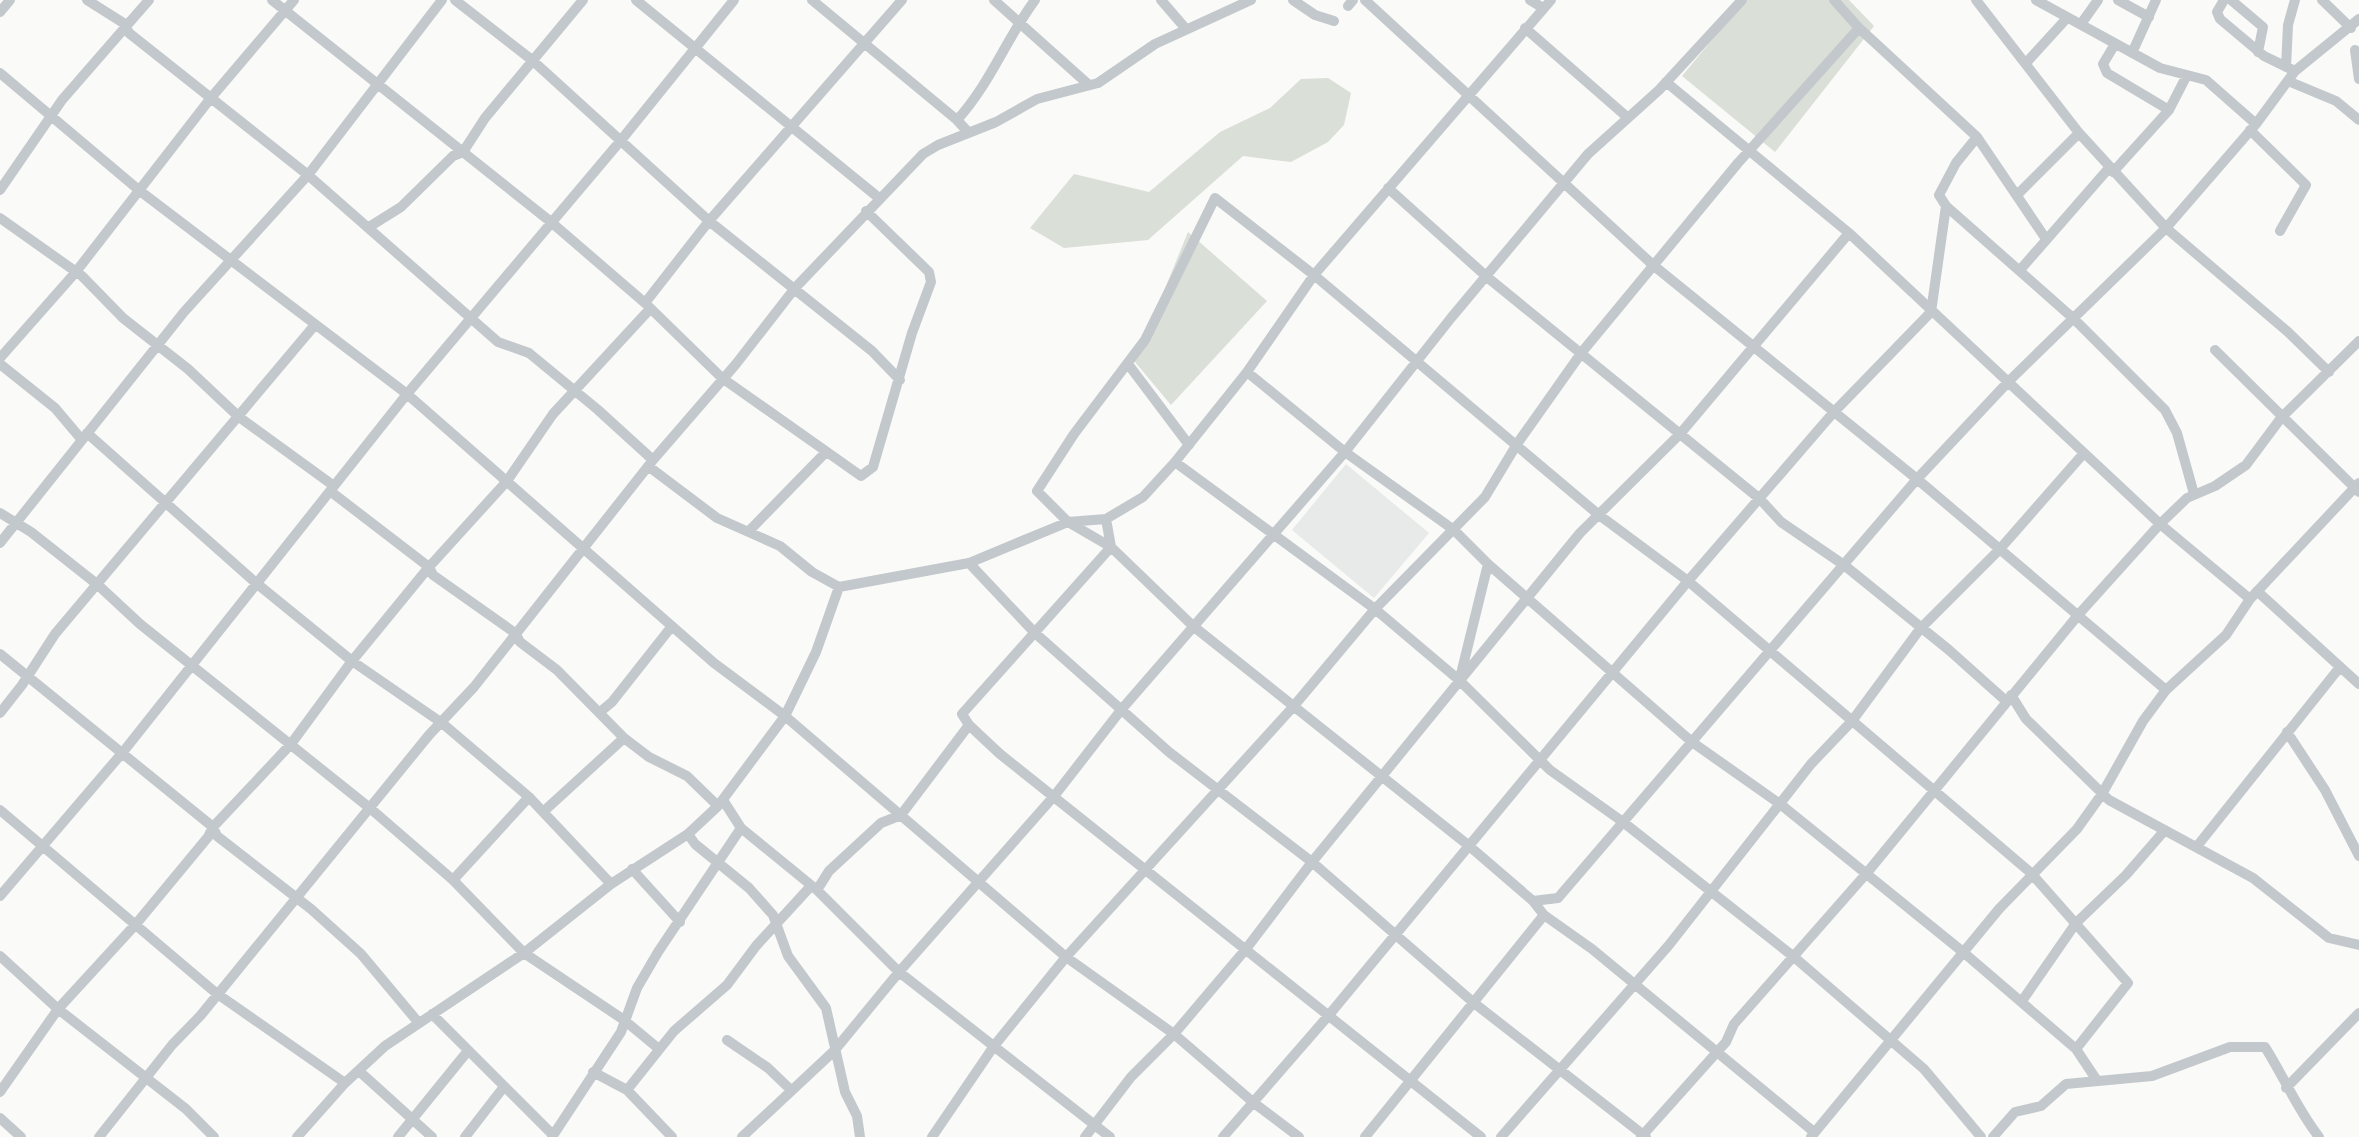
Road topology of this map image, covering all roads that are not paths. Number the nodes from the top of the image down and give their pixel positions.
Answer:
1 (10, 0) edge
2 (87, 0) edge
3 (149, 0) edge
4 (272, 0) edge
5 (294, 0) edge
6 (442, 0) edge
7 (455, 0) edge
8 (583, 0) edge
9 (636, 0) edge
10 (734, 0) edge
11 (812, 0) edge
12 (902, 0) edge
13 (994, 0) edge
14 (1035, 0) edge
15 (1161, 0) edge
16 (1251, 0) edge
17 (1293, 0) edge
18 (1365, 0) edge
19 (1530, 0) edge
20 (1742, 0) edge
21 (1834, 0) edge
22 (1976, 0) edge
23 (2036, 0) edge
24 (2098, 0) edge
25 (2118, 0) edge
26 (2156, 0) edge
27 (2224, 0) edge
28 (2231, 0) edge
29 (2295, 0) edge
30 (2322, 0) edge
31 (1547, 4) edge
32 (285, 11) junction
33 (0, 12) edge
34 (2149, 16) junction
35 (2067, 18) junction
36 (1334, 21) dead end
37 (1021, 23) junction
38 (125, 24) junction
39 (2081, 24) junction
40 (2355, 24) edge
41 (1525, 28) junction
42 (1859, 28) junction
43 (1186, 29) junction
44 (2340, 37) junction
45 (862, 42) junction
46 (2115, 44) junction
47 (696, 48) junction
48 (2258, 52) junction
49 (2357, 52) edge
50 (2132, 53) junction
51 (532, 60) junction
52 (2026, 63) junction
53 (0, 73) edge
54 (2290, 73) junction
55 (2187, 75) junction
56 (2359, 79) edge
57 (1666, 82) junction
58 (379, 85) junction
59 (1089, 85) junction
60 (1469, 93) junction
61 (210, 99) junction
62 (2169, 110) junction
63 (49, 117) junction
64 (1626, 117) junction
65 (957, 120) junction
66 (2359, 120) edge
67 (2253, 127) junction
68 (793, 128) junction
69 (968, 132) junction
70 (2079, 133) junction
71 (1977, 137) junction
72 (622, 139) junction
73 (1750, 149) junction
74 (463, 152) junction
75 (2111, 170) junction
76 (308, 175) junction
77 (1564, 185) junction
78 (1388, 188) junction
79 (0, 190) edge
80 (140, 191) junction
81 (2018, 194) junction
82 (879, 198) junction
83 (1946, 206) junction
84 (866, 211) junction
85 (0, 218) edge
86 (709, 221) junction
87 (551, 222) junction
88 (369, 227) junction
89 (2166, 228) junction
90 (2280, 231) dead end
91 (1849, 233) junction
92 (2046, 239) junction
93 (232, 261) junction
94 (1653, 265) junction
95 (2020, 270) junction
96 (75, 273) junction
97 (1314, 275) junction
98 (1487, 277) junction
99 (795, 288) junction
100 (647, 306) junction
101 (1931, 312) junction
102 (471, 317) junction
103 (2074, 319) junction
104 (314, 326) junction
105 (2359, 341) edge
106 (1752, 346) junction
107 (157, 347) junction
108 (2215, 350) dead end
109 (1582, 352) junction
110 (0, 358) edge
111 (1416, 362) junction
112 (0, 364) edge
113 (1128, 364) junction
114 (1247, 372) junction
115 (2329, 372) junction
116 (722, 378) junction
117 (900, 380) junction
118 (2009, 381) junction
119 (575, 391) junction
120 (407, 394) junction
121 (1833, 413) junction
122 (239, 417) junction
123 (2281, 418) junction
124 (1680, 434) junction
125 (84, 436) junction
126 (1517, 444) junction
127 (1189, 445) junction
128 (826, 452) junction
129 (1345, 452) junction
130 (2084, 453) junction
131 (1175, 462) junction
132 (650, 463) junction
133 (1917, 479) junction
134 (507, 481) junction
135 (332, 488) junction
136 (2358, 488) edge
137 (2194, 494) junction
138 (1760, 499) junction
139 (166, 501) junction
140 (0, 513) edge
141 (1599, 514) junction
142 (1106, 519) junction
143 (1069, 522) junction
144 (16, 523) junction
145 (2160, 524) junction
146 (1454, 530) junction
147 (749, 531) junction
148 (1273, 533) junction
149 (0, 543) edge
150 (1111, 547) junction
151 (584, 549) junction
152 (1999, 550) junction
153 (969, 563) junction
154 (1488, 564) junction
155 (1844, 565) junction
156 (429, 567) junction
157 (1688, 581) junction
158 (256, 583) junction
159 (97, 585) junction
160 (839, 587) junction
161 (2253, 595) junction
162 (1530, 597) junction
163 (1375, 609) junction
164 (2079, 614) junction
165 (672, 626) junction
166 (1193, 626) junction
167 (1920, 629) junction
168 (1035, 633) junction
169 (515, 634) junction
170 (1770, 650) junction
171 (0, 654) edge
172 (352, 662) junction
173 (192, 664) junction
174 (2340, 667) junction
175 (1613, 670) junction
176 (26, 674) junction
177 (1459, 680) junction
178 (2359, 684) edge
179 (2166, 690) junction
180 (2009, 698) junction
181 (1293, 707) junction
182 (1121, 710) junction
183 (600, 712) junction
184 (0, 713) edge
185 (785, 716) junction
186 (1852, 721) junction
187 (442, 723) junction
188 (969, 725) junction
189 (2287, 732) junction
190 (624, 738) junction
191 (1692, 742) junction
192 (291, 744) junction
193 (123, 752) junction
194 (1540, 758) junction
195 (1381, 776) junction
196 (1932, 789) junction
197 (1215, 790) junction
198 (2102, 794) junction
199 (1055, 795) junction
200 (529, 797) junction
201 (721, 803) junction
202 (1780, 804) junction
203 (370, 809) junction
204 (0, 810) edge
205 (543, 812) junction
206 (901, 815) junction
207 (1623, 822) junction
208 (213, 827) junction
209 (741, 828) junction
210 (2165, 830) junction
211 (688, 834) junction
212 (41, 845) junction
213 (1468, 845) junction
214 (2198, 845) junction
215 (2359, 856) edge
216 (720, 862) junction
217 (1312, 862) junction
218 (1146, 868) junction
219 (632, 869) junction
220 (2031, 873) junction
221 (1866, 874) junction
222 (453, 880) junction
223 (978, 881) junction
224 (611, 884) junction
225 (813, 889) junction
226 (1712, 891) junction
227 (0, 896) edge
228 (296, 898) junction
229 (1533, 901) junction
230 (1544, 915) junction
231 (680, 922) junction
232 (2076, 923) junction
233 (136, 924) junction
234 (777, 924) junction
235 (1396, 933) junction
236 (2359, 945) edge
237 (1246, 949) junction
238 (1963, 952) junction
239 (524, 953) junction
240 (0, 957) edge
241 (1066, 957) junction
242 (1794, 957) junction
243 (899, 972) junction
244 (1632, 984) junction
245 (216, 993) junction
246 (2022, 1001) junction
247 (1474, 1003) junction
248 (58, 1009) junction
249 (2359, 1013) edge
250 (432, 1014) junction
251 (1329, 1015) junction
252 (624, 1020) junction
253 (418, 1022) junction
254 (1174, 1034) junction
255 (727, 1040) dead end
256 (1892, 1040) junction
257 (994, 1046) junction
258 (659, 1049) junction
259 (2076, 1049) junction
260 (834, 1051) junction
261 (1719, 1051) junction
262 (467, 1052) junction
263 (1557, 1070) junction
264 (359, 1071) junction
265 (593, 1072) junction
266 (147, 1077) junction
267 (2096, 1079) junction
268 (1410, 1082) junction
269 (345, 1083) junction
270 (503, 1088) junction
271 (2286, 1088) junction
272 (627, 1090) junction
273 (791, 1090) junction
274 (0, 1092) edge
275 (1254, 1103) junction
276 (0, 1118) edge
277 (411, 1119) junction
278 (1094, 1125) junction
279 (1813, 1135) edge
280 (553, 1136) edge
281 (1643, 1136) edge
282 (22, 1137) edge
283 (99, 1137) edge
284 (214, 1137) edge
285 (297, 1137) edge
286 (398, 1137) edge
287 (432, 1137) edge
288 (465, 1137) edge
289 (672, 1137) edge
290 (742, 1137) edge
291 (860, 1137) edge
292 (932, 1137) edge
293 (1085, 1137) edge
294 (1110, 1137) edge
295 (1223, 1137) edge
296 (1299, 1137) edge
297 (1365, 1137) edge
298 (1481, 1137) edge
299 (1502, 1137) edge
300 (1982, 1137) edge
301 (1993, 1137) edge
302 (2319, 1137) edge

1 - 33 street
2 - 38 street
3 - 38 street
4 - 32 street
5 - 32 street
6 - 58 street
7 - 51 street
8 - 51 street
9 - 47 street
10 - 47 street
11 - 45 street
12 - 45 street
13 - 37 street
14 - 37 street
15 - 43 street
16 - 43 street
17 - 36 street
18 - 60 street
19 - 31 street
20 - 57 street
21 - 42 street
22 - 52 street
23 - 35 street
24 - 39 street
25 - 34 street
26 - 34 street
27 - 48 street
28 - 48 street
29 - 54 street
30 - 40 street
31 - 41 street
32 - 58 street
32 - 61 street
34 - 50 street
35 - 39 street
35 - 52 street
37 - 59 street
37 - 65 street
38 - 61 street
38 - 63 street
39 - 46 street
40 - 44 street
41 - 60 street
41 - 64 street
42 - 71 street
42 - 73 street
43 - 59 street
44 - 49 street
44 - 54 street
45 - 65 street
45 - 68 street
46 - 50 street
46 - 62 street
47 - 68 street
47 - 72 street
48 - 54 street
49 - 56 street
50 - 55 street
51 - 72 street
51 - 74 street
52 - 70 street
53 - 63 street
54 - 66 street
54 - 67 street
55 - 62 street
55 - 67 street
57 - 64 street
57 - 73 street
58 - 74 street
58 - 76 street
59 - 69 street
60 - 77 street
60 - 78 street
61 - 76 street
61 - 80 street
62 - 75 street
63 - 79 street
63 - 80 street
64 - 77 street
65 - 69 street
67 - 89 street
67 - 90 street
68 - 82 street
68 - 86 street
69 - 82 street
70 - 75 street
70 - 81 street
71 - 81 street
71 - 83 street
72 - 86 street
72 - 87 street
73 - 91 street
73 - 94 street
74 - 87 street
74 - 88 street
75 - 89 street
75 - 92 street
76 - 88 street
76 - 93 street
77 - 94 street
77 - 98 street
78 - 97 street
78 - 98 street
80 - 93 street
80 - 96 street
81 - 92 street
82 - 84 street
83 - 95 street
83 - 101 street
84 - 99 street
84 - 117 street
85 - 96 street
86 - 99 street
86 - 100 street
87 - 100 street
87 - 102 street
88 - 102 street
89 - 103 street
89 - 115 street
91 - 101 street
91 - 106 street
92 - 95 street
93 - 104 street
93 - 107 street
94 - 106 street
94 - 109 street
95 - 103 street
96 - 107 street
96 - 110 street
97 - 111 street
97 - 113 street
97 - 114 street
98 - 109 street
98 - 111 street
99 - 116 street
99 - 117 street
100 - 116 street
100 - 119 street
101 - 118 street
101 - 121 street
102 - 119 street
102 - 120 street
103 - 118 street
103 - 137 street
104 - 120 street
104 - 122 street
105 - 115 street
106 - 121 street
106 - 124 street
107 - 122 street
107 - 125 street
108 - 123 street
109 - 124 street
109 - 126 street
111 - 126 street
111 - 129 street
112 - 125 street
113 - 127 street
113 - 143 street
114 - 127 street
114 - 129 street
115 - 123 street
116 - 128 street
116 - 132 street
117 - 128 street
118 - 130 street
118 - 133 street
119 - 132 street
119 - 134 street
120 - 134 street
120 - 135 street
121 - 133 street
121 - 138 street
122 - 135 street
122 - 139 street
123 - 136 street
123 - 137 street
124 - 138 street
124 - 141 street
125 - 139 street
125 - 144 street
126 - 141 street
126 - 146 street
127 - 131 street
128 - 147 street
129 - 146 street
129 - 148 street
130 - 145 street
130 - 152 street
131 - 142 street
131 - 148 street
132 - 147 street
132 - 151 street
133 - 152 street
133 - 155 street
134 - 151 street
134 - 156 street
135 - 156 street
135 - 158 street
136 - 161 street
137 - 145 street
138 - 155 street
138 - 157 street
139 - 158 street
139 - 159 street
140 - 144 street
141 - 157 street
141 - 162 street
142 - 143 street
142 - 150 street
143 - 150 street
143 - 153 street
144 - 149 street
144 - 159 street
145 - 161 street
145 - 164 street
146 - 154 street
146 - 163 street
147 - 160 street
148 - 163 street
148 - 166 street
150 - 166 street
150 - 168 street
151 - 165 street
151 - 169 street
152 - 164 street
152 - 167 street
153 - 160 street
153 - 168 street
154 - 162 street
154 - 177 street
155 - 167 street
155 - 170 street
156 - 169 street
156 - 172 street
157 - 170 street
157 - 175 street
158 - 172 street
158 - 173 street
159 - 173 street
159 - 176 street
160 - 185 street
161 - 174 street
161 - 179 street
162 - 175 street
162 - 177 street
163 - 177 street
163 - 181 street
164 - 179 street
164 - 180 street
165 - 183 street
165 - 185 street
166 - 181 street
166 - 182 street
167 - 180 street
167 - 186 street
168 - 182 street
168 - 188 street
169 - 183 street
169 - 187 street
170 - 186 street
170 - 191 street
171 - 176 street
172 - 187 street
172 - 192 street
173 - 192 street
173 - 193 street
174 - 178 street
174 - 189 street
175 - 191 street
175 - 194 street
176 - 184 street
176 - 193 street
177 - 194 street
177 - 195 street
179 - 198 street
180 - 196 street
180 - 198 street
181 - 195 street
181 - 197 street
182 - 197 street
182 - 199 street
183 - 190 street
185 - 201 street
185 - 206 street
186 - 196 street
186 - 202 street
187 - 200 street
187 - 203 street
188 - 199 street
188 - 206 street
189 - 214 street
189 - 215 street
190 - 201 street
190 - 205 street
191 - 202 street
191 - 207 street
192 - 203 street
192 - 208 street
193 - 208 street
193 - 212 street
194 - 207 street
194 - 213 street
195 - 213 street
195 - 217 street
196 - 220 street
196 - 221 street
197 - 217 street
197 - 218 street
198 - 210 street
198 - 220 street
199 - 218 street
199 - 223 street
200 - 205 street
200 - 222 street
201 - 209 street
201 - 211 street
202 - 221 street
202 - 226 street
203 - 222 street
203 - 228 street
204 - 212 street
205 - 224 street
206 - 223 street
206 - 225 street
207 - 226 street
207 - 229 street
208 - 228 street
208 - 233 street
209 - 216 street
209 - 225 street
210 - 214 street
210 - 232 street
211 - 216 street
211 - 219 street
212 - 227 street
212 - 233 street
213 - 229 street
213 - 235 street
214 - 236 street
216 - 231 street
216 - 234 street
217 - 235 street
217 - 237 street
218 - 237 street
218 - 241 street
219 - 224 street
219 - 231 street
220 - 232 street
220 - 238 street
221 - 238 street
221 - 242 street
222 - 239 street
223 - 241 street
223 - 243 street
224 - 239 street
225 - 234 street
225 - 243 street
226 - 242 street
226 - 244 street
228 - 245 street
228 - 253 street
229 - 230 street
230 - 244 street
230 - 247 street
231 - 252 street
232 - 246 street
232 - 259 street
233 - 245 street
233 - 248 street
234 - 258 street
234 - 260 street
235 - 247 street
235 - 251 street
237 - 251 street
237 - 254 street
238 - 246 street
238 - 256 street
239 - 250 street
239 - 252 street
240 - 248 street
241 - 254 street
241 - 257 street
242 - 256 street
242 - 261 street
243 - 257 street
243 - 260 street
244 - 261 street
244 - 263 street
245 - 266 street
245 - 269 street
246 - 259 street
247 - 263 street
247 - 268 street
248 - 266 street
248 - 274 street
249 - 271 street
250 - 253 street
250 - 262 street
251 - 268 street
251 - 275 street
252 - 258 street
252 - 265 street
253 - 264 street
254 - 275 street
254 - 278 street
255 - 273 street
256 - 279 street
256 - 300 street
257 - 278 street
257 - 292 street
258 - 272 street
259 - 267 street
260 - 273 street
260 - 291 street
261 - 279 street
261 - 281 street
262 - 270 street
262 - 277 street
263 - 281 street
263 - 299 street
264 - 269 street
264 - 277 street
265 - 272 street
265 - 280 street
266 - 283 street
266 - 284 street
267 - 271 street
267 - 301 street
268 - 297 street
268 - 298 street
269 - 285 street
270 - 280 street
270 - 288 street
271 - 302 street
272 - 289 street
273 - 290 street
275 - 295 street
275 - 296 street
276 - 282 street
277 - 286 street
277 - 287 street
278 - 293 street
278 - 294 street

